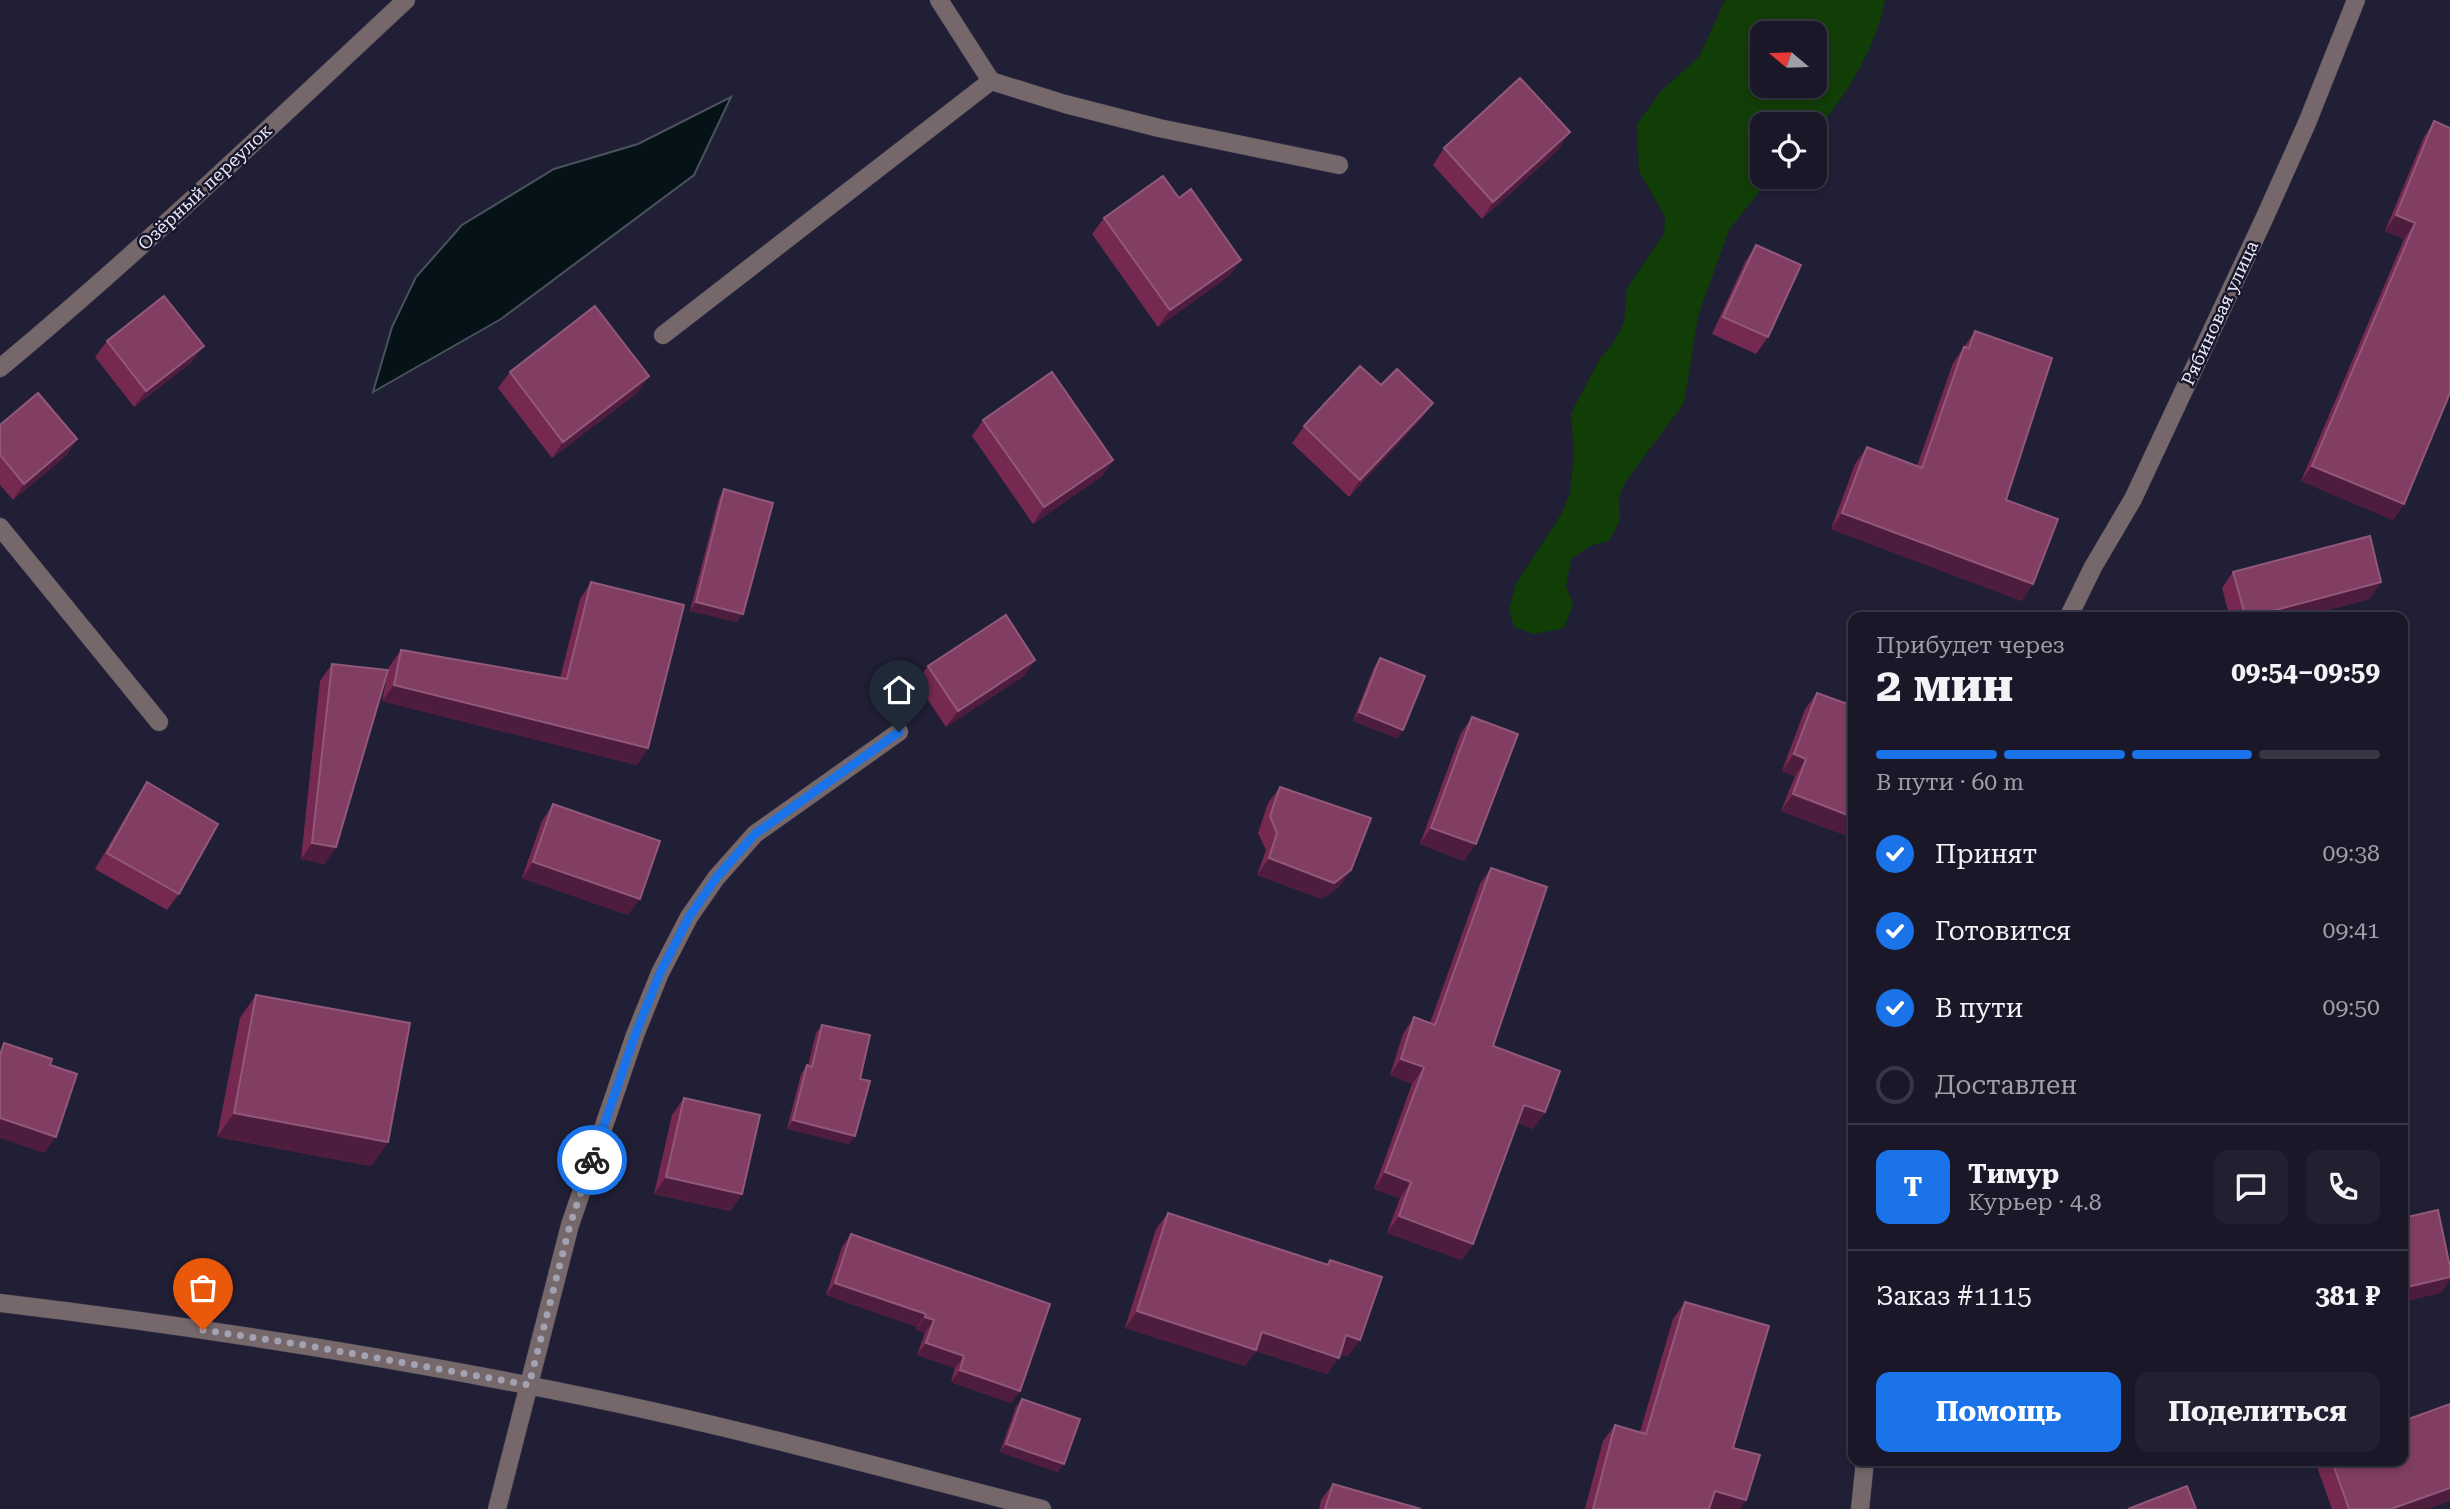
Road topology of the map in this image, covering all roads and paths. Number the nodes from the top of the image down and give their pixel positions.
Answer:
1 (406, 0) edge
2 (939, 0) edge
3 (2356, 0) edge
4 (991, 81) junction
5 (1339, 165) dead end
6 (663, 334) dead end
7 (0, 368) edge
8 (0, 527) edge
9 (2071, 612) edge
10 (159, 722) dead end
11 (899, 732) dead end
12 (0, 1303) edge
13 (529, 1385) junction
14 (1864, 1466) edge
15 (498, 1509) edge
16 (1042, 1509) edge
17 (1860, 1509) edge

1 - 7 street, Озёрный переулок
2 - 4 street
3 - 9 street, Рябиновая улица
4 - 5 street
4 - 6 street
8 - 10 street
11 - 13 street
12 - 13 street
13 - 15 street
13 - 16 street
14 - 17 street

